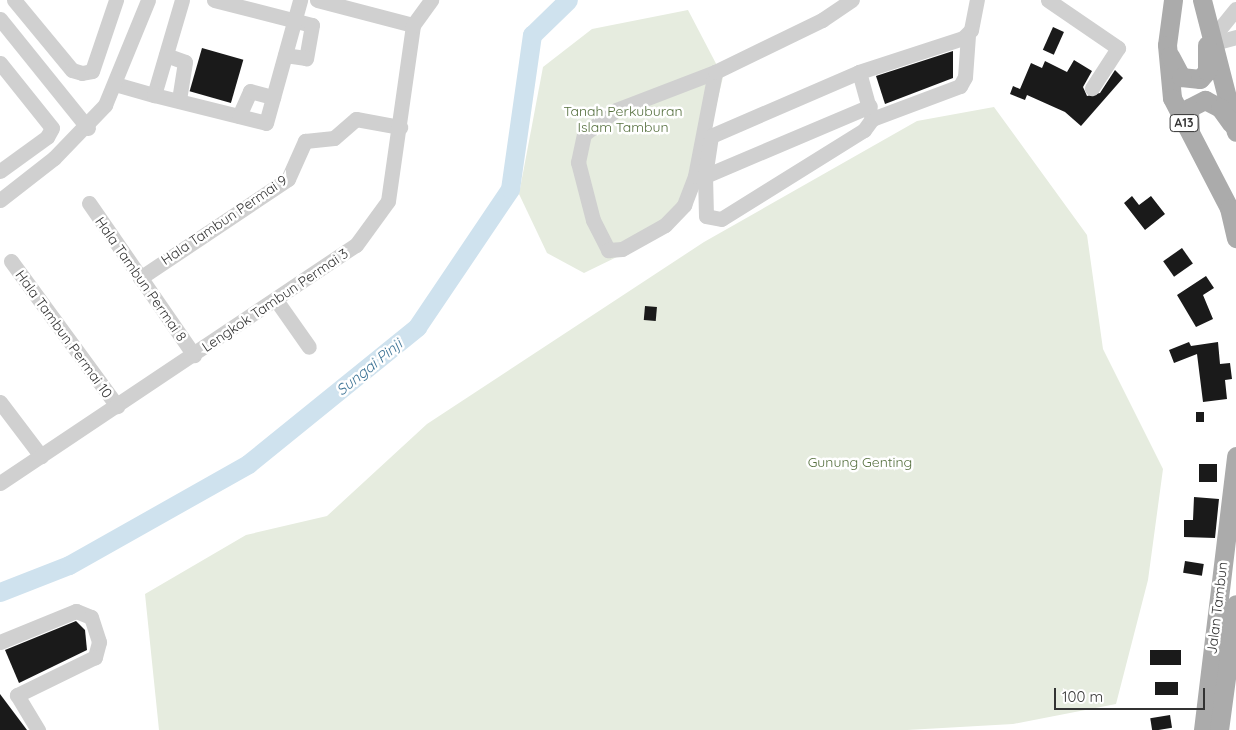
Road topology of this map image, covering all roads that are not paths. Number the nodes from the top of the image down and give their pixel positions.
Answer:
1 (14, 0) edge
2 (116, 0) edge
3 (148, 0) edge
4 (182, 0) edge
5 (214, 0) edge
6 (300, 0) edge
7 (317, 0) edge
8 (431, 0) edge
9 (852, 0) edge
10 (977, 0) edge
11 (1048, 0) edge
12 (1173, 0) edge
13 (345, 4) edge
14 (1204, 6) edge
15 (1236, 9) edge
16 (0, 19) edge
17 (294, 19) junction
18 (413, 25) junction
19 (968, 35) junction
20 (1236, 37) edge
21 (1213, 40) junction
22 (1167, 46) junction
23 (166, 55) junction
24 (285, 55) junction
25 (3, 72) edge
26 (715, 72) junction
27 (858, 72) junction
28 (115, 84) junction
29 (1092, 88) dead end
30 (154, 95) junction
31 (273, 97) junction
32 (179, 101) junction
33 (871, 113) junction
34 (239, 116) junction
35 (400, 127) junction
36 (88, 128) junction
37 (1236, 131) edge
38 (1193, 144) junction
39 (0, 171) edge
40 (705, 176) junction
41 (0, 200) edge
42 (89, 203) dead end
43 (1236, 238) edge
44 (11, 262) dead end
45 (140, 278) junction
46 (276, 300) junction
47 (309, 347) dead end
48 (194, 355) junction
49 (0, 402) edge
50 (117, 406) junction
51 (41, 456) junction
52 (1236, 456) edge
53 (0, 483) edge
54 (1236, 604) edge
55 (0, 642) edge
56 (38, 730) edge
57 (1203, 730) edge
58 (1219, 730) edge

1 - 2 street
3 - 28 street
4 - 23 street
5 - 17 street
6 - 17 street
7 - 13 street
8 - 18 street, Lengkok Tambun Permai 3
9 - 26 street
10 - 19 street
11 - 29 street
12 - 22 main road, A13
13 - 18 street
14 - 21 main road
14 - 22 main road
15 - 21 street
16 - 36 street
17 - 24 street
17 - 24 street
18 - 35 street, Lengkok Tambun Permai 3
19 - 27 street
19 - 33 street
20 - 21 street
21 - 37 main road
22 - 38 main road, A13
23 - 30 street
23 - 32 street
24 - 31 street
25 - 39 street
26 - 26 street
27 - 33 street
27 - 40 street
28 - 30 street
28 - 36 street
30 - 32 street
31 - 34 street
31 - 34 street
32 - 34 street
33 - 40 street
33 - 40 street
35 - 45 street, Hala Tambun Permai 9
35 - 46 street, Lengkok Tambun Permai 3
36 - 41 street
37 - 38 main road
38 - 43 main road, A13
42 - 45 street, Hala Tambun Permai 8
44 - 50 street, Hala Tambun Permai 10
45 - 48 street, Hala Tambun Permai 8
46 - 47 street
46 - 48 street, Lengkok Tambun Permai 3
48 - 50 street, Lengkok Tambun Permai 3
49 - 51 street
50 - 51 street, Lengkok Tambun Permai 3
51 - 53 street, Lengkok Tambun Permai 3
52 - 57 main road, Jalan Tambun
54 - 58 main road, Jalan Tambun
55 - 56 street

